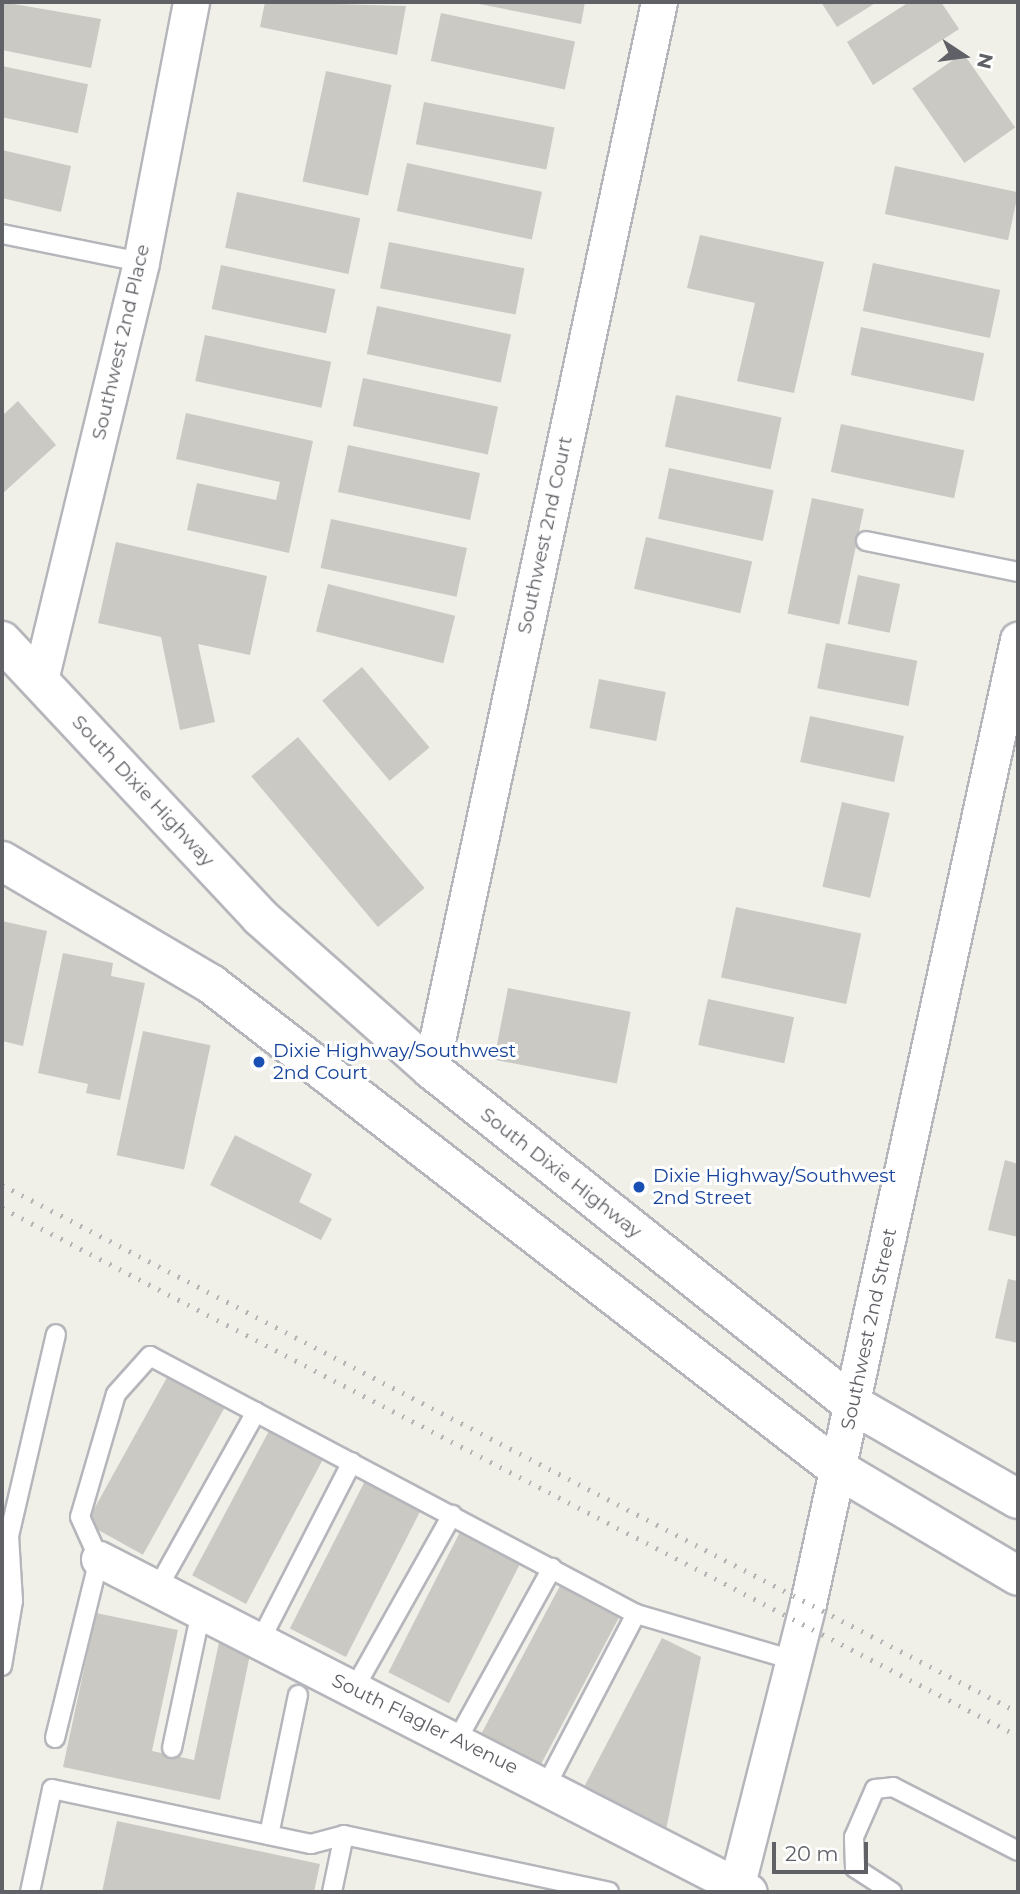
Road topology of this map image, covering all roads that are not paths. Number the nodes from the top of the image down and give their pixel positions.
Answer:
1 (191, 2) edge
2 (659, 2) edge
3 (2, 234) edge
4 (141, 262) junction
5 (866, 541) dead end
6 (1018, 572) edge
7 (1018, 640) edge
8 (2, 642) edge
9 (40, 680) junction
10 (2, 861) edge
11 (431, 1069) junction
12 (56, 1334) dead end
13 (852, 1404) junction
14 (256, 1412) junction
15 (352, 1462) junction
16 (838, 1469) junction
17 (1018, 1499) edge
18 (452, 1515) junction
19 (99, 1559) junction
20 (552, 1568) junction
21 (1018, 1577) edge
22 (157, 1589) junction
23 (201, 1611) junction
24 (636, 1614) junction
25 (260, 1641) junction
26 (793, 1660) junction
27 (2, 1666) edge
28 (354, 1689) junction
29 (298, 1695) dead end
30 (55, 1738) dead end
31 (456, 1742) junction
32 (172, 1748) dead end
33 (547, 1784) junction
34 (269, 1835) junction
35 (344, 1835) junction
36 (1018, 1851) edge
37 (740, 1890) edge
38 (30, 1892) edge
39 (332, 1892) edge
40 (609, 1892) edge
41 (892, 1892) edge

1 - 4 street, Southwest 2nd Place
2 - 11 street, Southwest 2nd Court
3 - 4 lane
4 - 9 street, Southwest 2nd Place
5 - 6 lane
7 - 13 street, Southwest 2nd Street
8 - 9 main road, South Dixie Highway
9 - 11 main road, South Dixie Highway
10 - 16 main road
11 - 13 main road, South Dixie Highway
12 - 27 lane
13 - 16 street, Southwest 2nd Street
13 - 17 main road, South Dixie Highway
14 - 15 lane
14 - 19 lane
14 - 22 lane
15 - 18 lane
15 - 25 lane
16 - 21 main road
16 - 26 street, Southwest 2nd Street
18 - 20 lane
18 - 28 lane
19 - 22 street, South Flagler Avenue
19 - 30 lane
20 - 24 lane
20 - 31 lane
22 - 23 street, South Flagler Avenue
23 - 25 street, South Flagler Avenue
23 - 32 lane
24 - 26 lane
24 - 33 lane
25 - 28 street, South Flagler Avenue
26 - 37 street, Southwest 2nd Street
28 - 31 street, South Flagler Avenue
29 - 34 lane
31 - 33 street, South Flagler Avenue
33 - 37 street, South Flagler Avenue
34 - 35 lane
34 - 38 lane
35 - 39 lane
35 - 40 lane
36 - 41 lane

